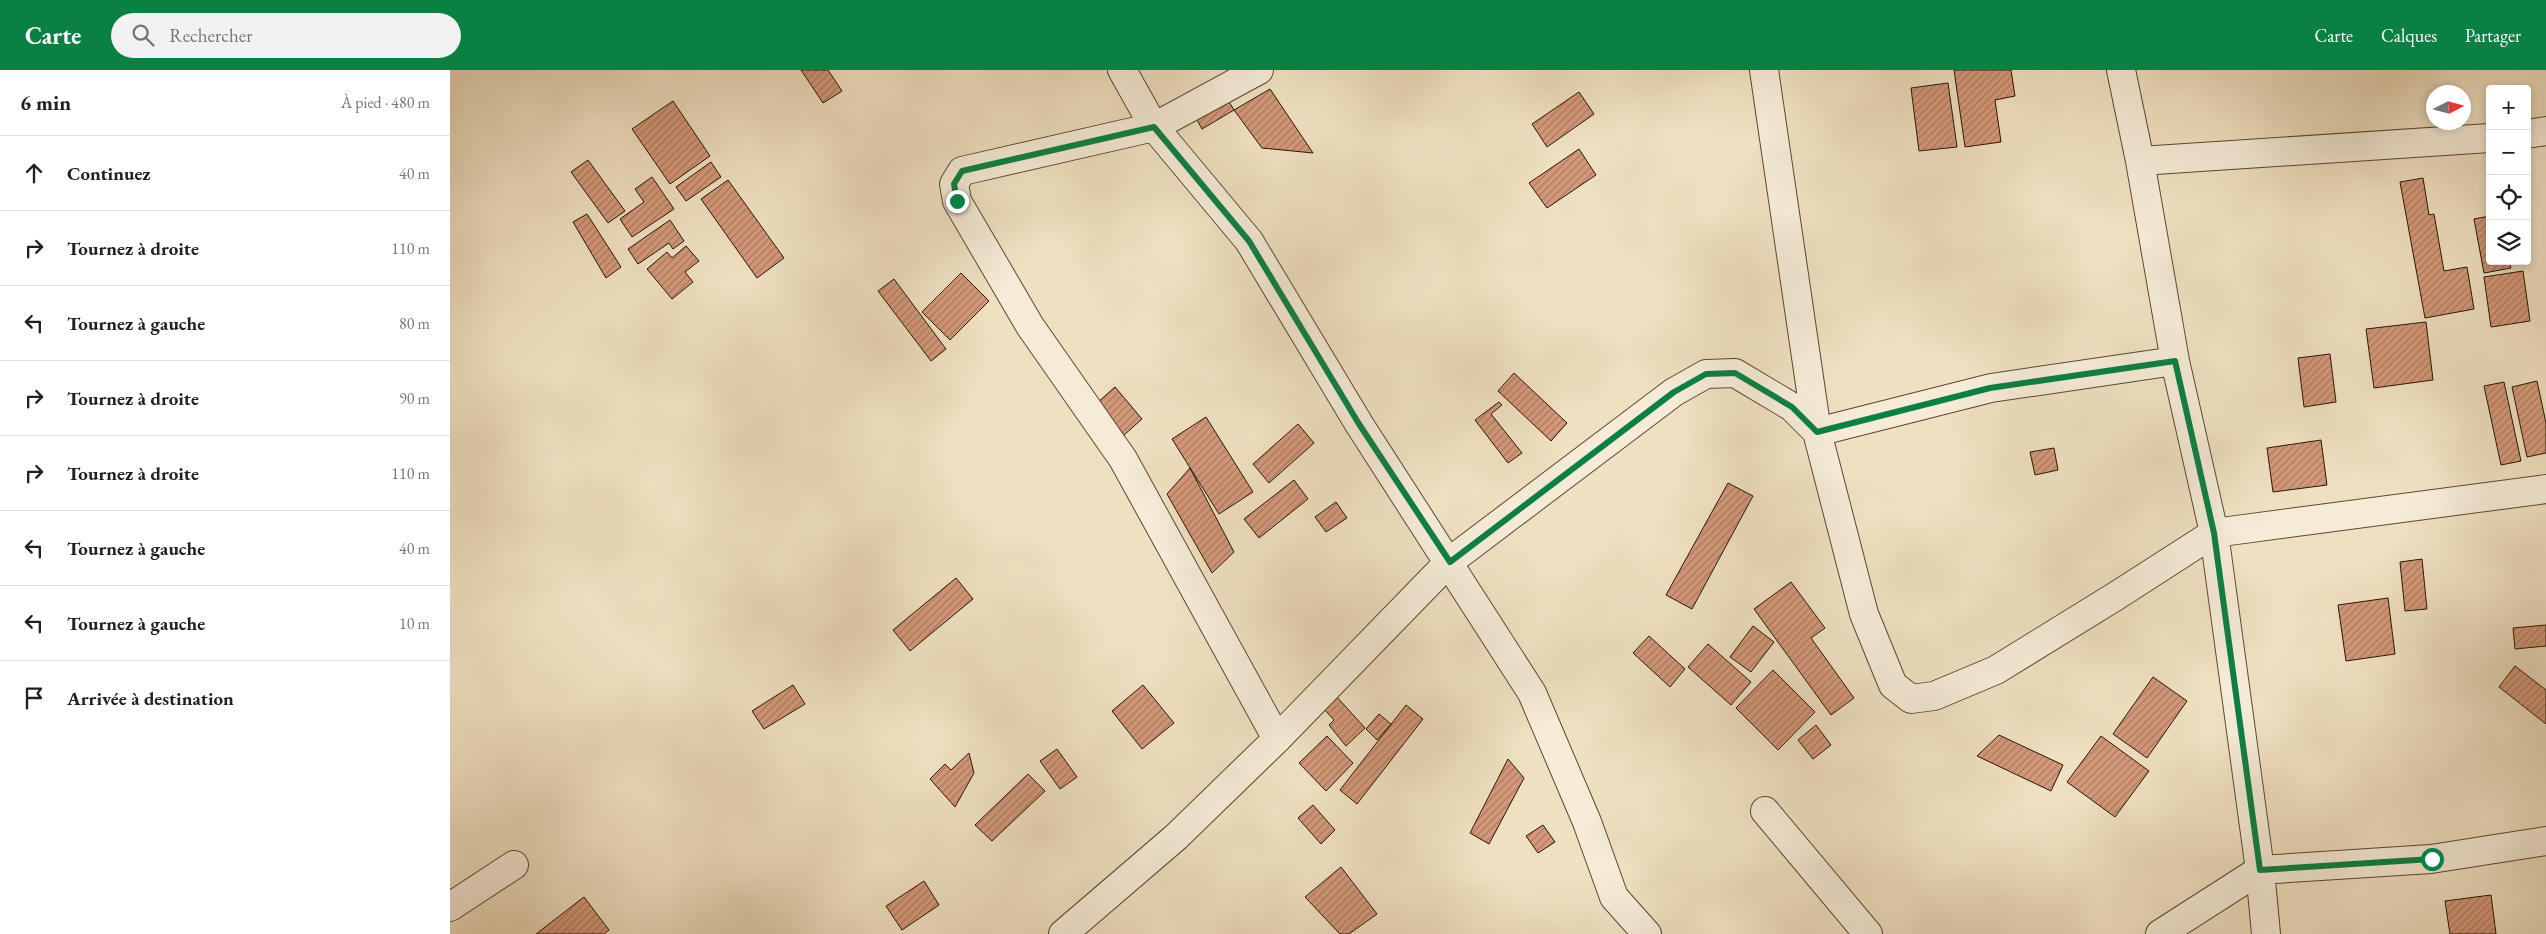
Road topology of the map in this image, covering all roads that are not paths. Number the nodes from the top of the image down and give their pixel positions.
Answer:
1 (1122, 70) edge
2 (1259, 70) edge
3 (1764, 70) edge
4 (2121, 70) edge
5 (1154, 127) junction
6 (2546, 131) edge
7 (2531, 133) edge
8 (2486, 138) edge
9 (2140, 161) junction
10 (2175, 361) junction
11 (1817, 432) junction
12 (2546, 489) edge
13 (2214, 533) junction
14 (1450, 562) junction
15 (1277, 739) junction
16 (1765, 811) dead end
17 (2546, 841) edge
18 (514, 865) dead end
19 (2260, 870) junction
20 (450, 907) edge
21 (1063, 934) edge
22 (1647, 934) edge
23 (1868, 934) edge
24 (2160, 934) edge
25 (2266, 934) edge

1 - 5 street
2 - 5 street
3 - 11 street
4 - 9 street
5 - 14 street
5 - 15 street
6 - 7 street
8 - 9 street
9 - 10 street
10 - 11 street
10 - 13 street
11 - 13 street
11 - 14 street
12 - 13 street
13 - 19 street
14 - 15 street
14 - 22 street
15 - 21 street
16 - 23 street
17 - 19 street
18 - 20 street
19 - 24 street
19 - 25 street

